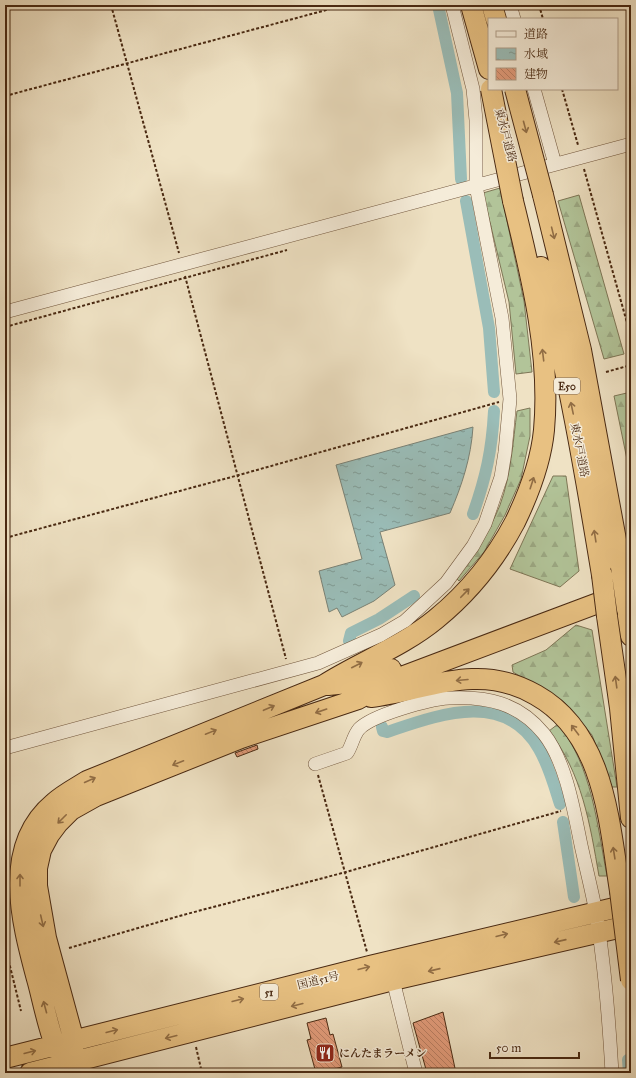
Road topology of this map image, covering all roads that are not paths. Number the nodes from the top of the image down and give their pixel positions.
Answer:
1 (452, 5) edge
2 (471, 5) edge
3 (492, 5) edge
4 (510, 5) edge
5 (496, 18) edge
6 (514, 18) edge
7 (481, 40) junction
8 (488, 65) edge
9 (488, 74) edge
10 (491, 90) edge
11 (494, 90) edge
12 (515, 90) edge
13 (534, 90) edge
14 (631, 144) edge
15 (555, 164) junction
16 (476, 186) junction
17 (518, 200) junction
18 (570, 302) junction
19 (5, 312) edge
20 (631, 539) edge
21 (626, 573) edge
22 (629, 600) edge
23 (631, 636) edge
24 (324, 685) junction
25 (358, 699) junction
26 (5, 748) edge
27 (315, 764) road end
28 (631, 818) edge
29 (625, 898) edge
30 (596, 912) junction
31 (631, 925) edge
32 (598, 932) junction
33 (393, 980) junction
34 (631, 980) edge
35 (65, 1043) junction
36 (5, 1058) edge
37 (71, 1061) junction
38 (30, 1073) edge
39 (416, 1073) edge
40 (612, 1073) edge

1 - 16 street
2 - 7 highway
3 - 5 highway
4 - 6 street
7 - 8 highway
7 - 9 highway
10 - 17 highway, bridge
11 - 17 highway, 東水戸道路 / E50
12 -> 18 highway, 東水戸道路 / E50, bridge
13 - 15 street
14 - 15 street
15 - 16 street
16 - 19 street
16 - 26 street
24 -> 17 highway
28 -> 17 highway, 東水戸道路 / E50, bridge
18 - 20 highway
18 - 21 highway, 東水戸道路 / E50
21 - 22 highway, 東水戸道路 / E50, bridge
21 - 24 highway
22 - 23 highway, 東水戸道路 / E50
22 - 25 highway
35 -> 24 highway
29 -> 25 highway
25 -> 35 highway
27 - 30 street
29 - 30 highway, 国道51号 / 51
29 - 34 highway, bridge
30 - 32 street
35 -> 30 highway, 国道51号 / 51
31 - 32 highway, 国道51号 / 51
32 -> 33 highway, 国道51号 / 51
32 - 40 street
33 -> 37 highway, 国道51号 / 51
33 - 39 street
36 -> 35 highway, 国道51号 / 51
35 - 37 highway
37 - 38 highway, 国道51号 / 51

